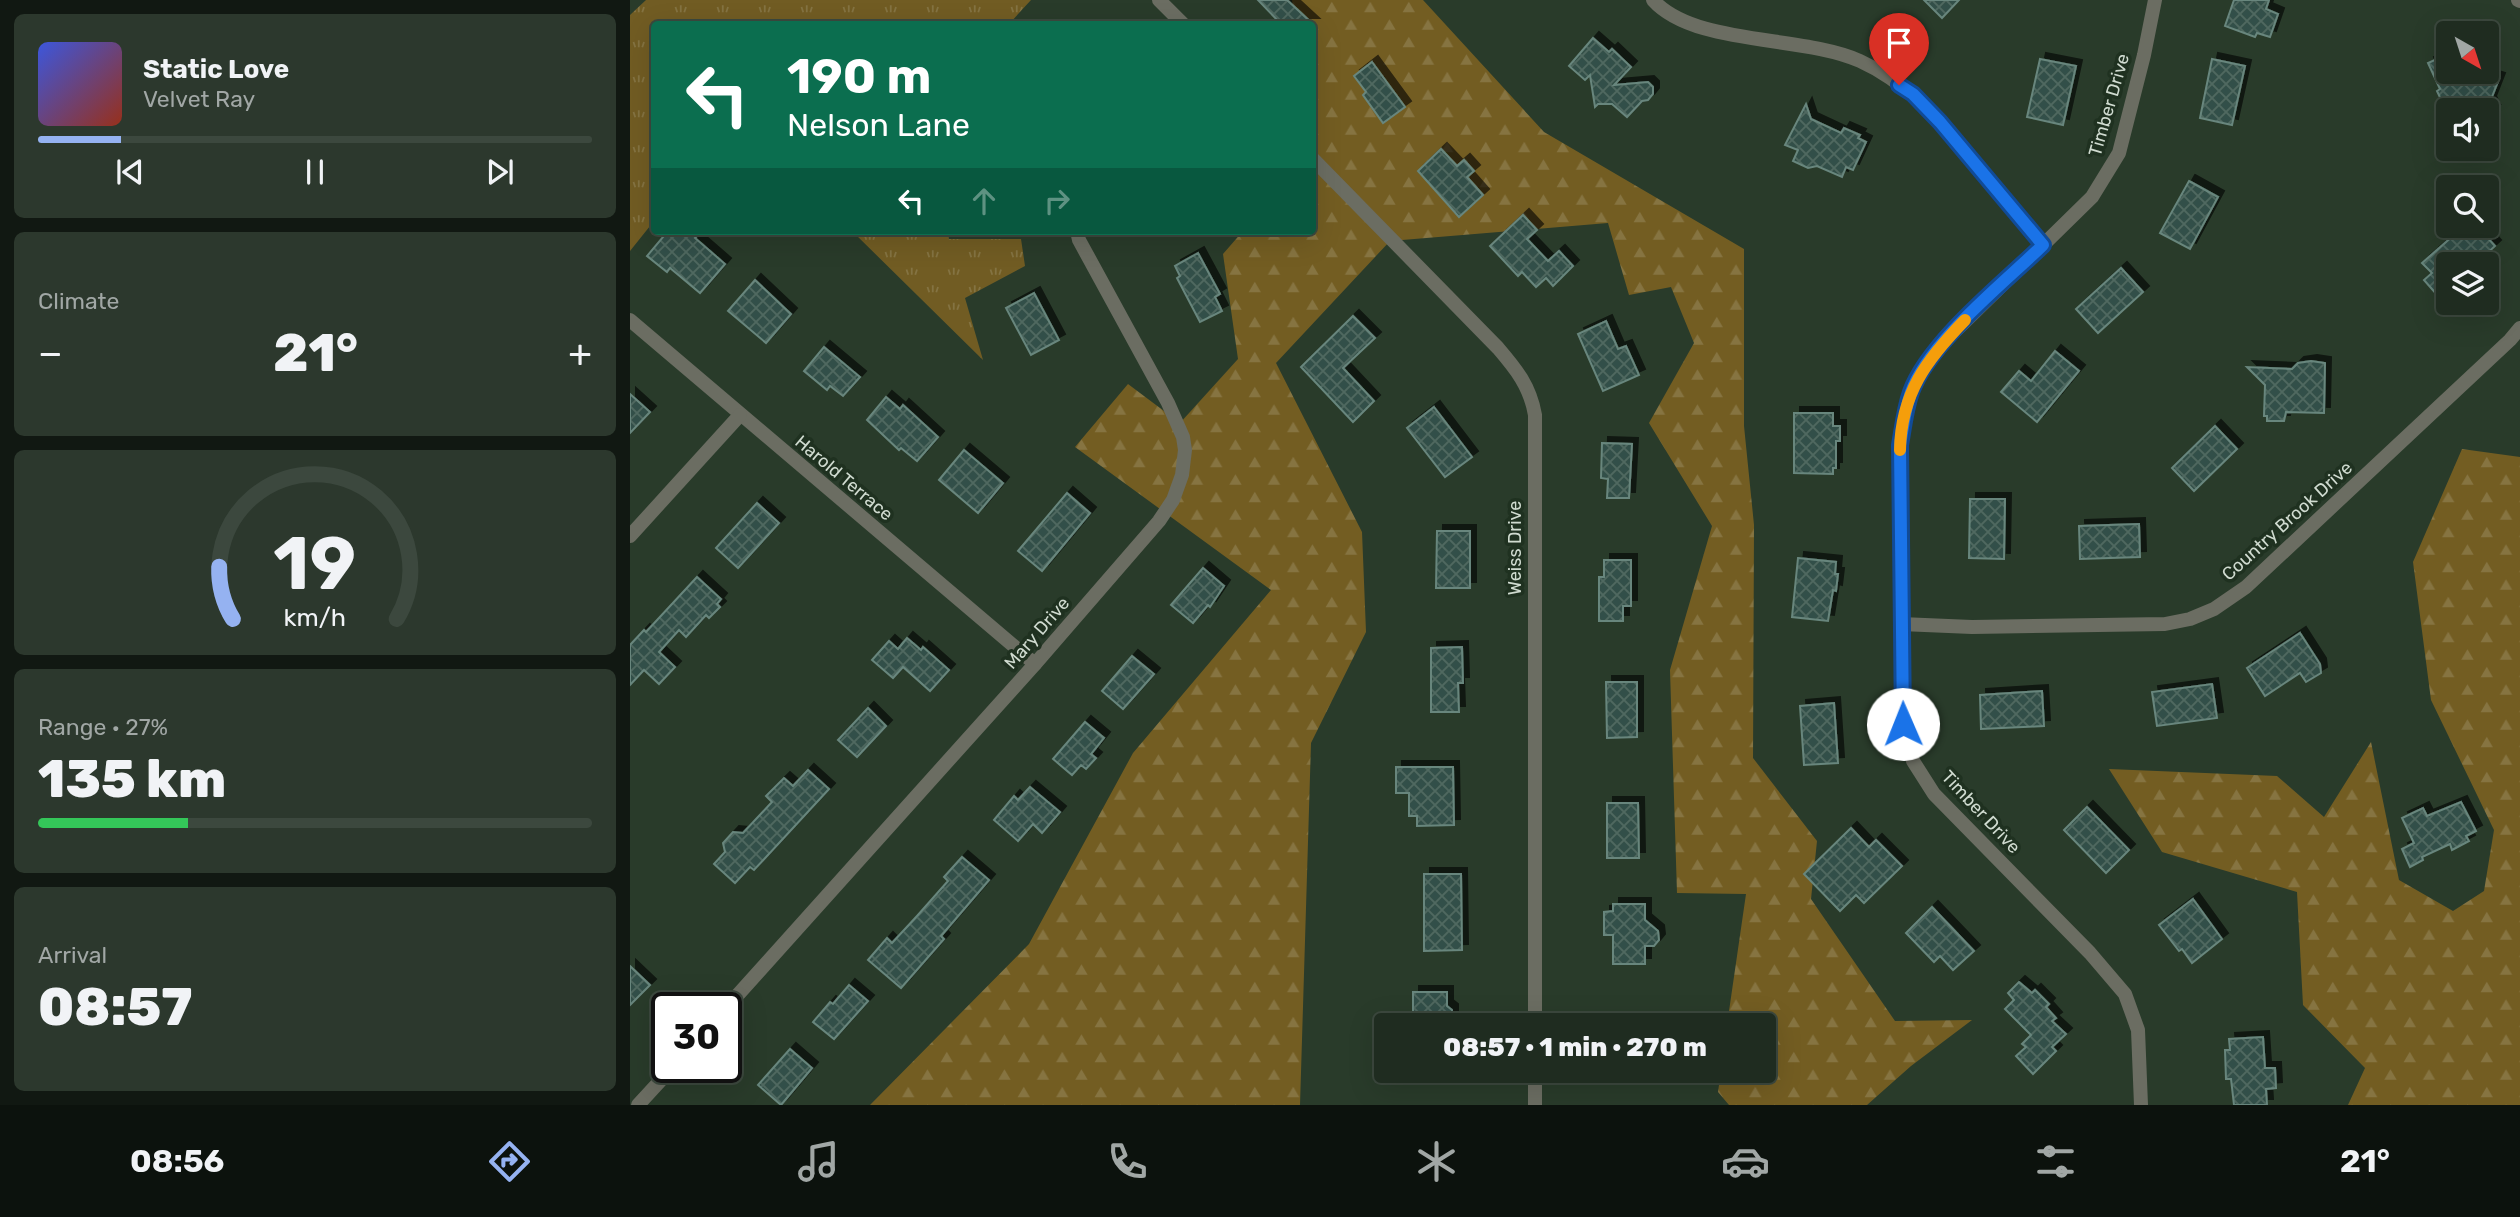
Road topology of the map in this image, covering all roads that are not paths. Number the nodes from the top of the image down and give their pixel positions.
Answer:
1 (1159, 0) edge
2 (1653, 0) edge
3 (2155, 0) edge
4 (1179, 21) edge
5 (1316, 162) edge
6 (1078, 235) edge
7 (2043, 245) junction
8 (630, 320) edge
9 (2520, 328) edge
10 (740, 415) junction
11 (630, 537) edge
12 (1901, 624) junction
13 (1035, 664) junction
14 (740, 992) edge
15 (1535, 1013) edge
16 (658, 1083) edge
17 (1535, 1083) edge
18 (638, 1105) edge
19 (1535, 1105) edge
20 (2141, 1105) edge

1 - 4 street
2 - 7 street
3 - 7 street, Timber Drive
5 - 15 street, Weiss Drive
6 - 13 street, Mary Drive
7 - 12 street, Timber Drive
8 - 10 street, Harold Terrace
9 - 12 street, Country Brook Drive
10 - 11 street
10 - 13 street, Harold Terrace
12 - 20 street, Timber Drive
13 - 14 street, Mary Drive
16 - 18 street
17 - 19 street

